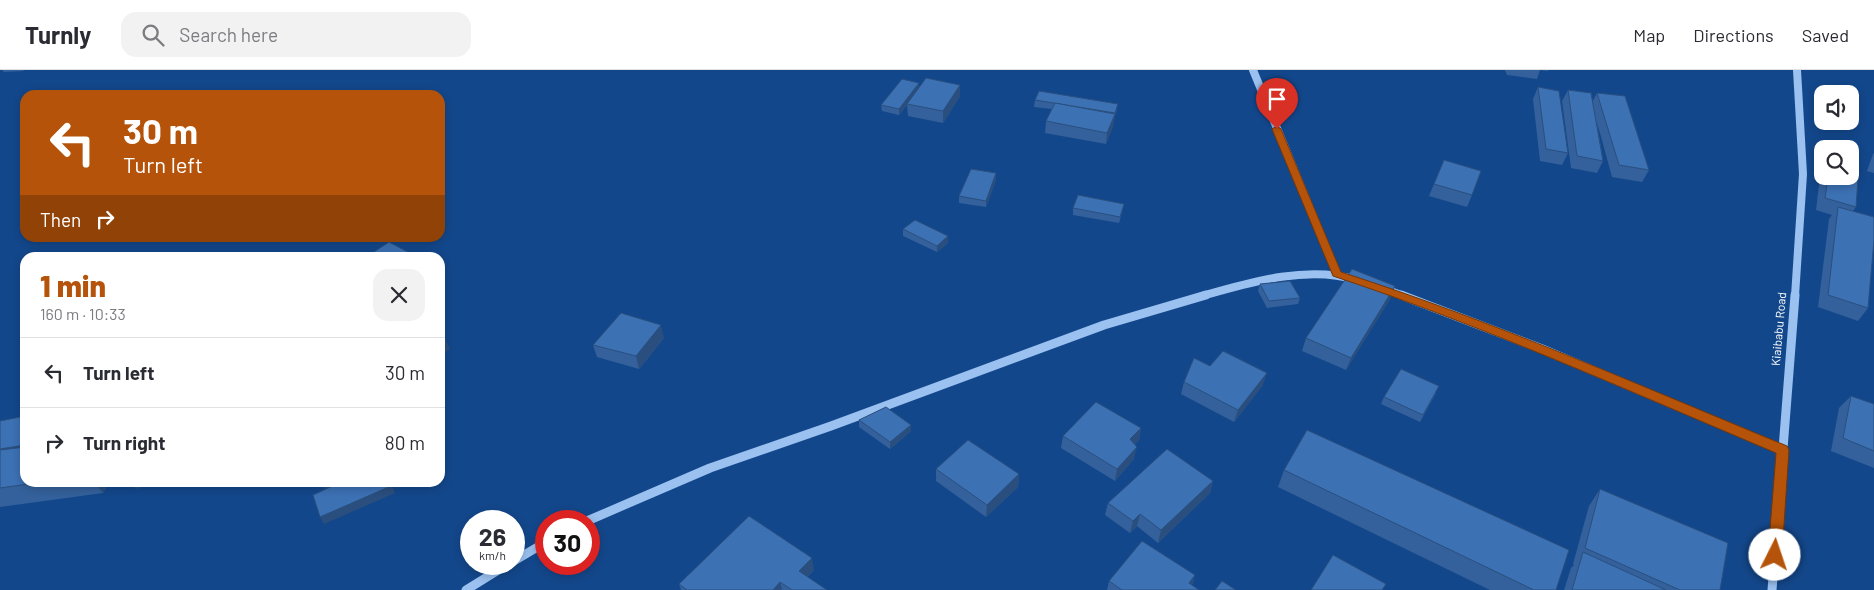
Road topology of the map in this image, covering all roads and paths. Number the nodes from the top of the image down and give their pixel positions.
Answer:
1 (1253, 70) edge
2 (1798, 70) edge
3 (1337, 274) junction
4 (1782, 450) junction
5 (600, 515) edge
6 (490, 575) edge
7 (466, 590) edge
8 (1772, 590) edge

1 - 3 street
2 - 4 street, Kiaibabu Road
3 - 4 street
3 - 5 street
4 - 8 street, Kiaibabu Road
6 - 7 street

